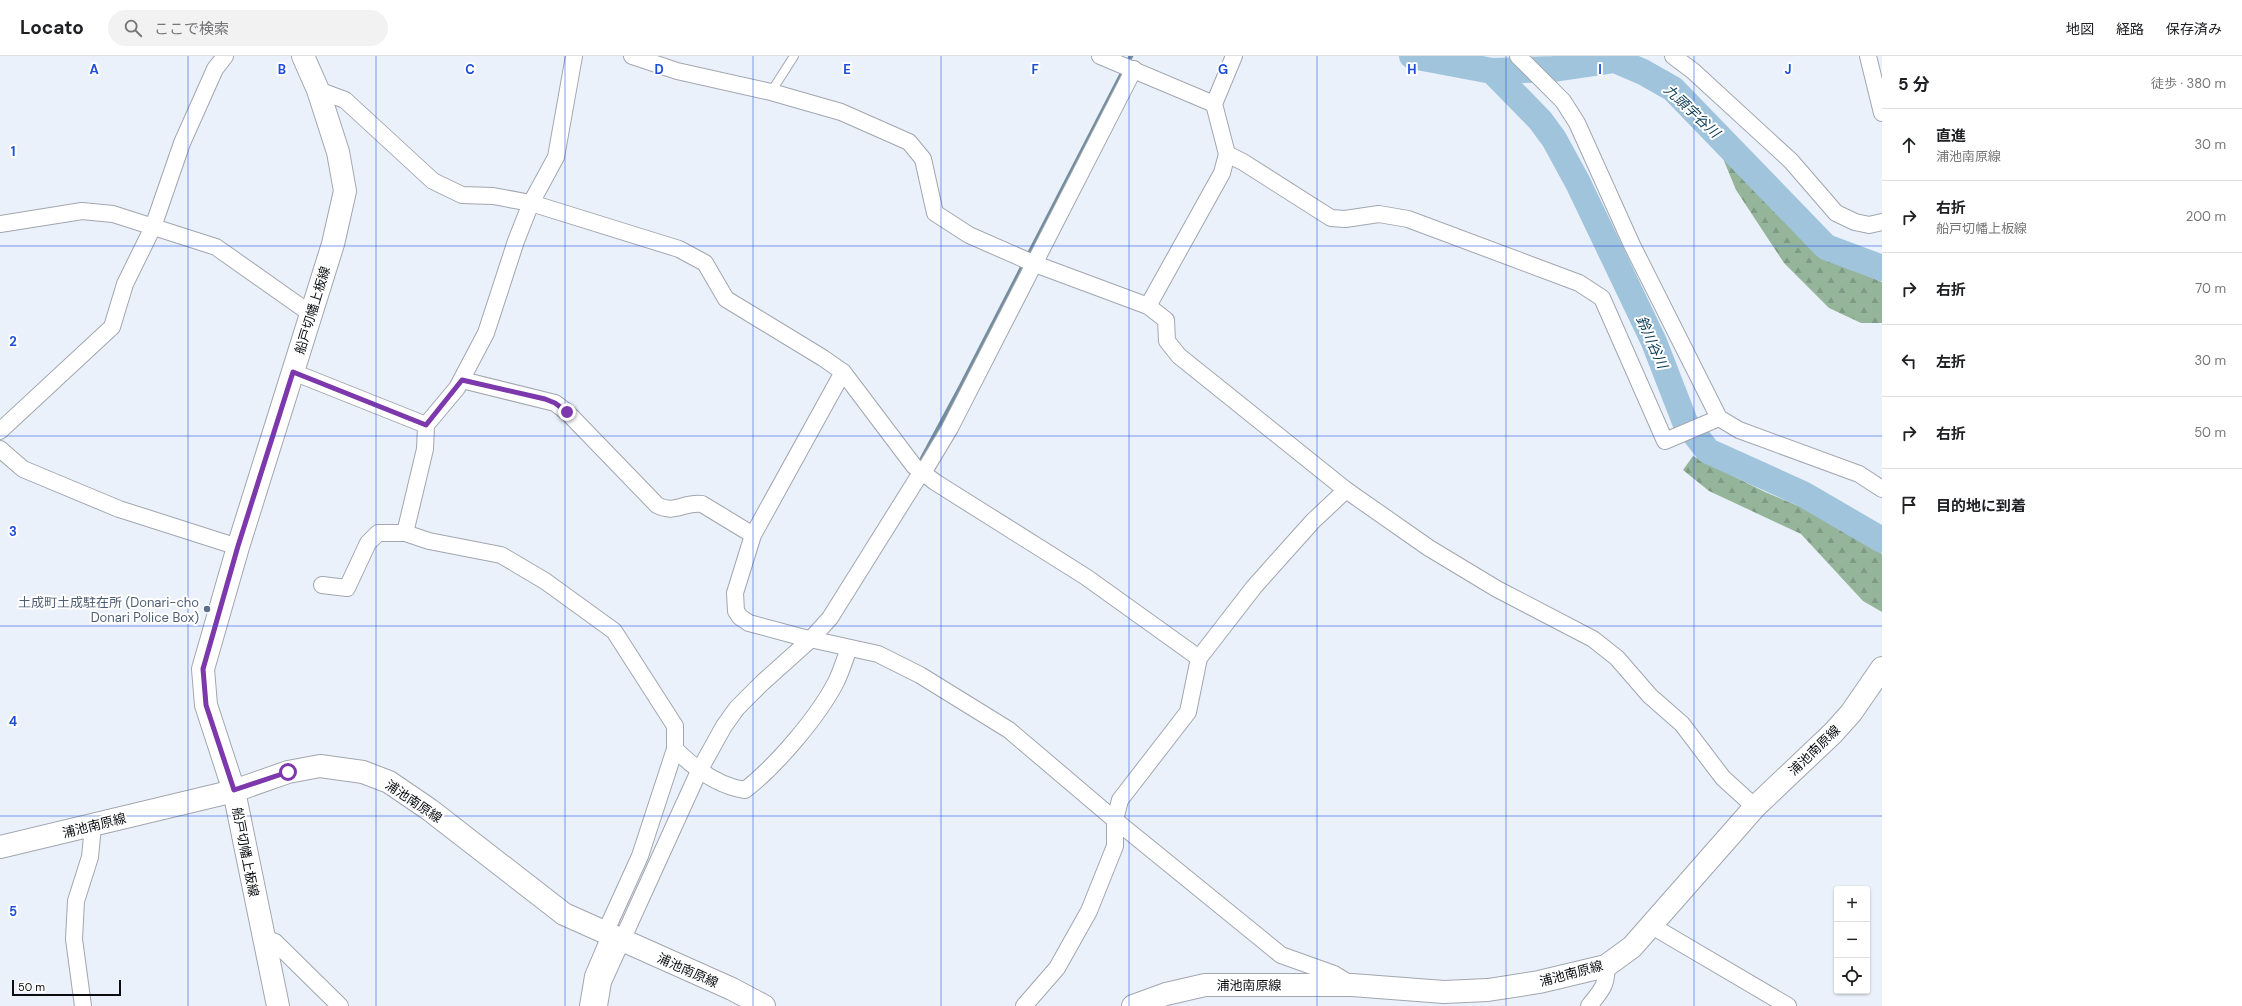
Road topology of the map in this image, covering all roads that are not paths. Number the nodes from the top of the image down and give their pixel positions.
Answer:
1 (225, 56) edge
2 (303, 56) edge
3 (574, 56) edge
4 (632, 56) edge
5 (794, 56) edge
6 (1100, 56) edge
7 (1234, 56) edge
8 (1518, 56) edge
9 (1673, 56) edge
10 (1868, 56) edge
11 (1128, 67) junction
12 (318, 90) junction
13 (771, 92) junction
14 (1214, 104) junction
15 (1882, 113) edge
16 (1227, 154) junction
17 (531, 203) junction
18 (1882, 222) edge
19 (0, 224) edge
20 (152, 227) junction
21 (1029, 261) junction
22 (1148, 306) junction
23 (311, 314) junction
24 (293, 372) junction
25 (843, 372) junction
26 (462, 380) junction
27 (1713, 420) junction
28 (426, 425) junction
29 (0, 431) edge
30 (0, 448) edge
31 (919, 470) junction
32 (1882, 489) edge
33 (1346, 490) junction
34 (405, 533) junction
35 (753, 535) junction
36 (238, 546) junction
37 (322, 585) dead end
38 (806, 638) junction
39 (849, 648) junction
40 (1199, 658) junction
41 (1882, 668) edge
42 (675, 749) junction
43 (696, 769) junction
44 (234, 790) junction
45 (1755, 807) junction
46 (1115, 820) junction
47 (93, 826) junction
48 (0, 848) edge
49 (1652, 926) junction
50 (262, 937) junction
51 (612, 937) junction
52 (1606, 966) junction
53 (1352, 985) junction
54 (83, 1006) edge
55 (278, 1006) edge
56 (340, 1006) edge
57 (588, 1006) edge
58 (599, 1006) edge
59 (764, 1006) edge
60 (1024, 1006) edge
61 (1133, 1006) edge
62 (1589, 1006) edge
63 (1788, 1006) edge

1 - 20 street
2 - 12 main road, 船戸切幡上板線
3 - 17 street
4 - 13 street
5 - 13 lane
6 - 11 street
7 - 14 street
8 - 27 street
9 - 18 street
10 - 15 street
11 - 14 street
11 - 21 street
12 - 17 street
12 - 23 main road, 船戸切幡上板線
13 - 21 street
14 - 16 street
16 - 22 street
16 - 27 street
17 - 25 street
17 - 26 street
19 - 20 street
20 - 23 street
20 - 29 street
21 - 22 street
21 - 31 street
22 - 33 street
23 - 24 main road, 船戸切幡上板線
24 - 28 street
24 - 36 main road, 船戸切幡上板線
25 - 31 street
25 - 35 street
26 - 28 street
26 - 35 street
27 - 32 street
28 - 34 street
30 - 36 street
31 - 38 street
31 - 40 street
33 - 40 street
33 - 45 street
34 - 37 street
34 - 42 street
35 - 38 street
36 - 44 main road, 船戸切幡上板線
38 - 39 street
38 - 43 street
39 - 43 street
39 - 46 street
40 - 46 street
41 - 45 main road, 浦池南原線
42 - 43 street
42 - 51 street
43 - 51 street
44 - 47 main road, 浦池南原線
44 - 50 main road, 船戸切幡上板線
44 - 51 main road, 浦池南原線
45 - 49 main road, 浦池南原線
46 - 53 street
46 - 60 street
47 - 48 main road, 浦池南原線
47 - 54 street
49 - 52 main road, 浦池南原線
49 - 63 street
50 - 55 main road, 船戸切幡上板線
50 - 56 street
51 - 57 street
51 - 58 street
51 - 59 main road, 浦池南原線
52 - 53 main road, 浦池南原線
52 - 62 street
53 - 61 main road, 浦池南原線

